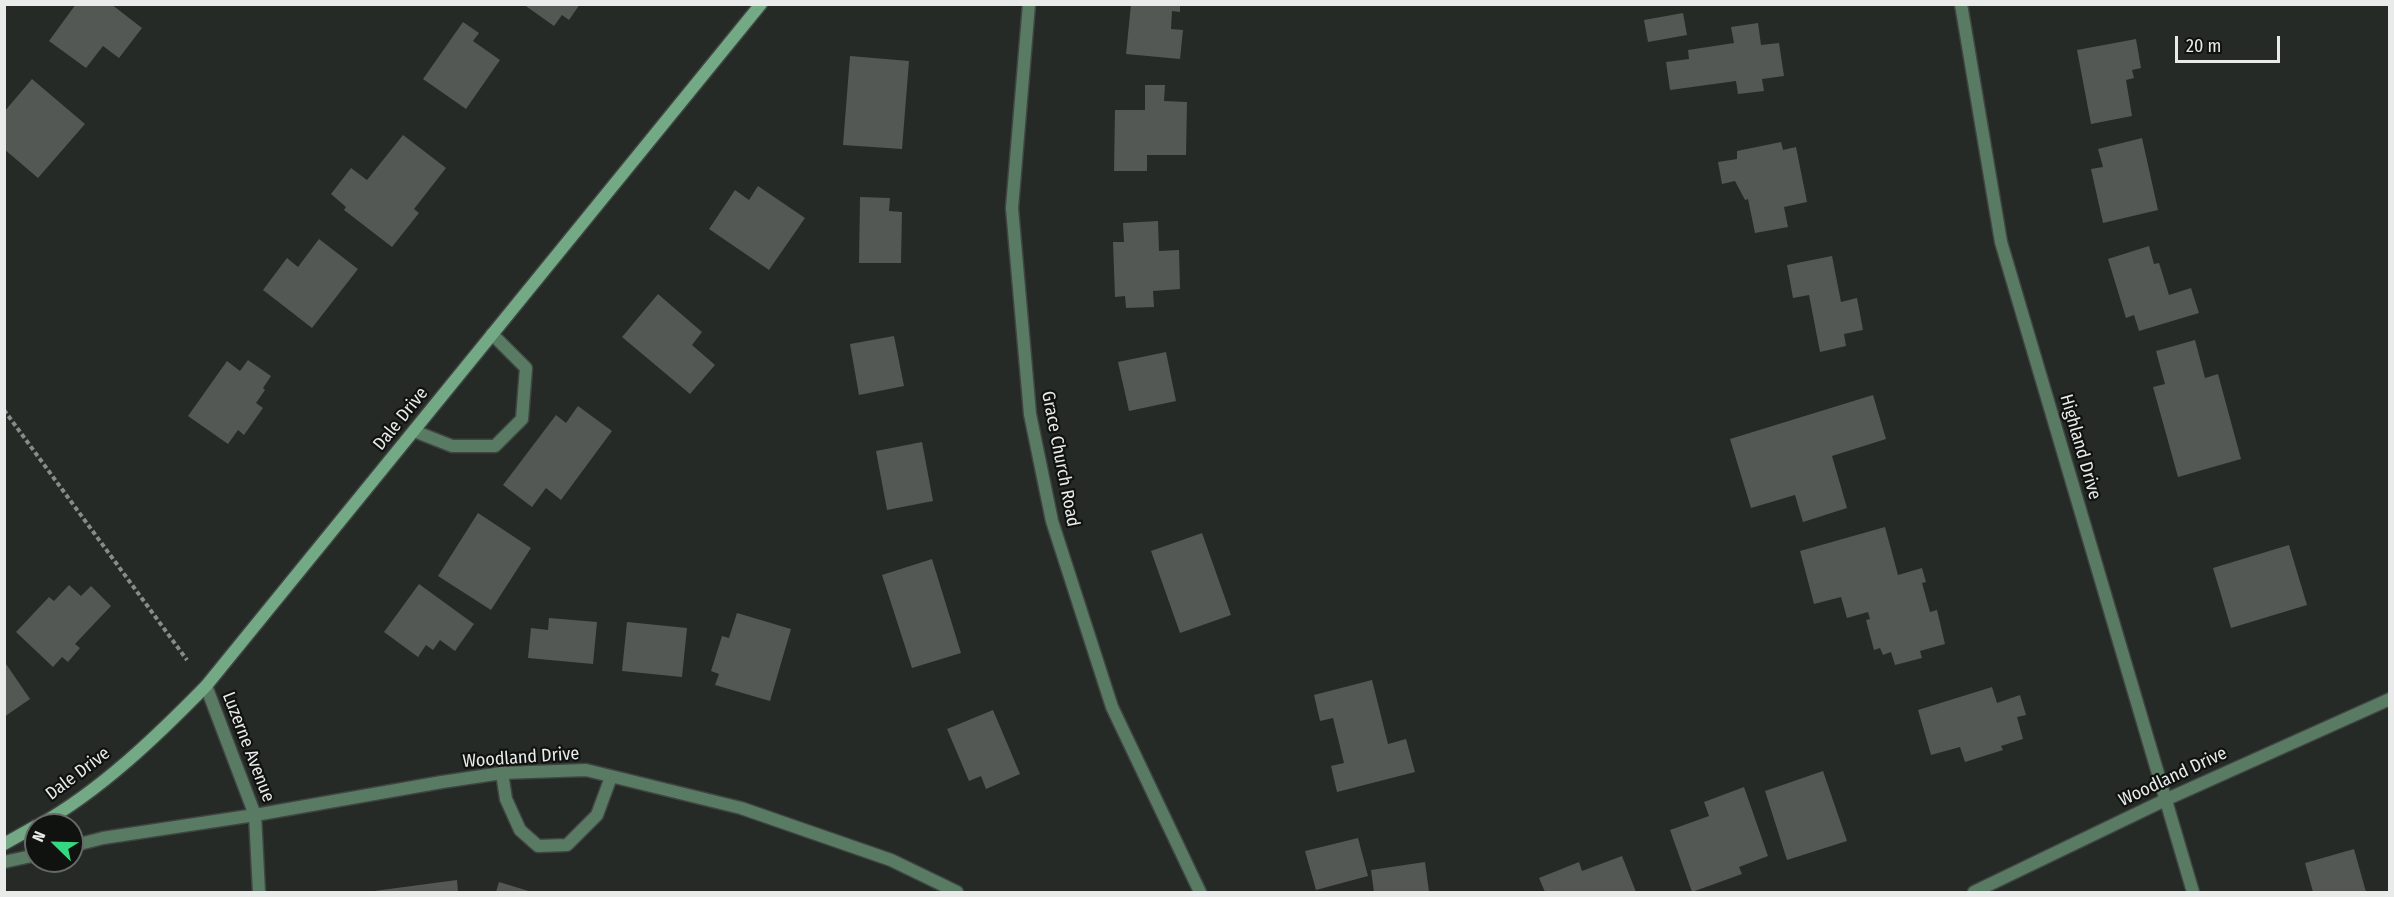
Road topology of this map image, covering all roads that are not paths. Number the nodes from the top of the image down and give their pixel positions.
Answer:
1 (760, 4) edge
2 (1029, 4) edge
3 (1961, 4) edge
4 (492, 334) junction
5 (414, 431) junction
6 (206, 686) junction
7 (2390, 699) edge
8 (502, 773) junction
9 (611, 777) junction
10 (2165, 800) junction
11 (56, 813) edge
12 (255, 815) junction
13 (24, 833) edge
14 (84, 843) edge
15 (4, 844) edge
16 (24, 858) edge
17 (4, 862) edge
18 (259, 892) edge
19 (957, 892) edge
20 (1200, 892) edge
21 (1974, 892) edge
22 (2193, 892) edge

1 - 4 street, Dale Drive
2 - 20 street, Grace Church Road
3 - 10 street, Highland Drive
4 - 5 street, Dale Drive
4 - 5 street
5 - 6 street, Dale Drive
6 - 11 street, Dale Drive
6 - 12 street, Luzerne Avenue
7 - 10 street, Woodland Drive
8 - 9 street, Woodland Drive
8 - 9 street
8 - 12 street, Woodland Drive
9 - 19 street, Woodland Drive
10 - 21 street, Woodland Drive
10 - 22 street, Highland Drive
12 - 14 street, Woodland Drive
12 - 18 street, Luzerne Avenue
13 - 15 street, Dale Drive
16 - 17 street

